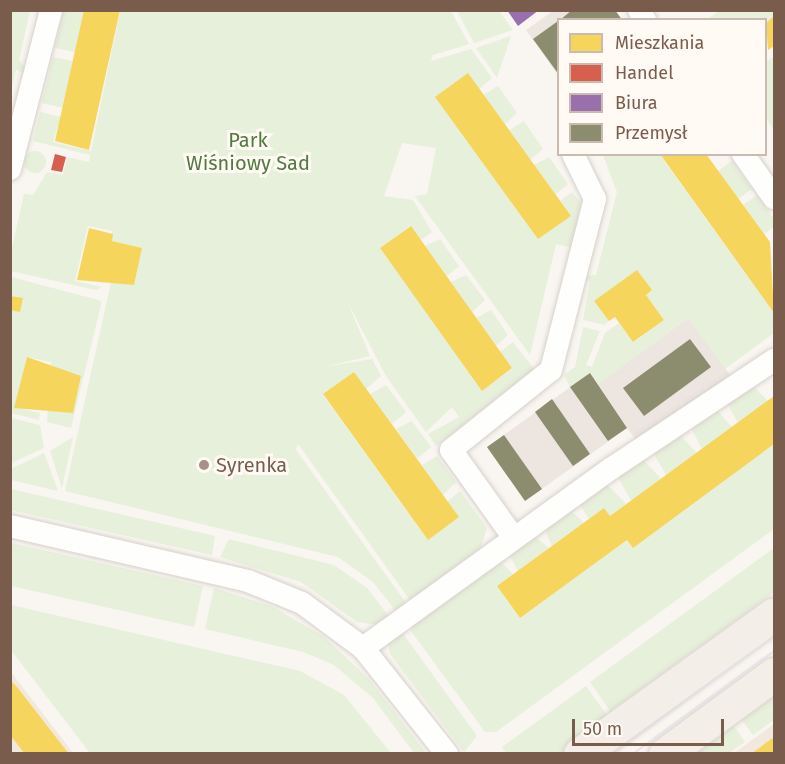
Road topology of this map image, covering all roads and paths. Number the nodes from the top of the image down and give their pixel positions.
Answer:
1 (51, 10) edge
2 (14, 140) edge
3 (574, 156) edge
4 (745, 156) edge
5 (10, 169) edge
6 (768, 175) edge
7 (774, 198) edge
8 (774, 360) edge
9 (10, 526) edge
10 (514, 538) junction
11 (774, 614) edge
12 (363, 648) junction
13 (774, 674) edge
14 (447, 753) edge
15 (580, 753) edge
16 (665, 753) edge

1 - 2 street
2 - 5 street
3 - 10 street
4 - 6 street
6 - 7 street
8 - 10 street
9 - 12 street
10 - 12 street
11 - 15 main road
12 - 14 street
13 - 16 main road

